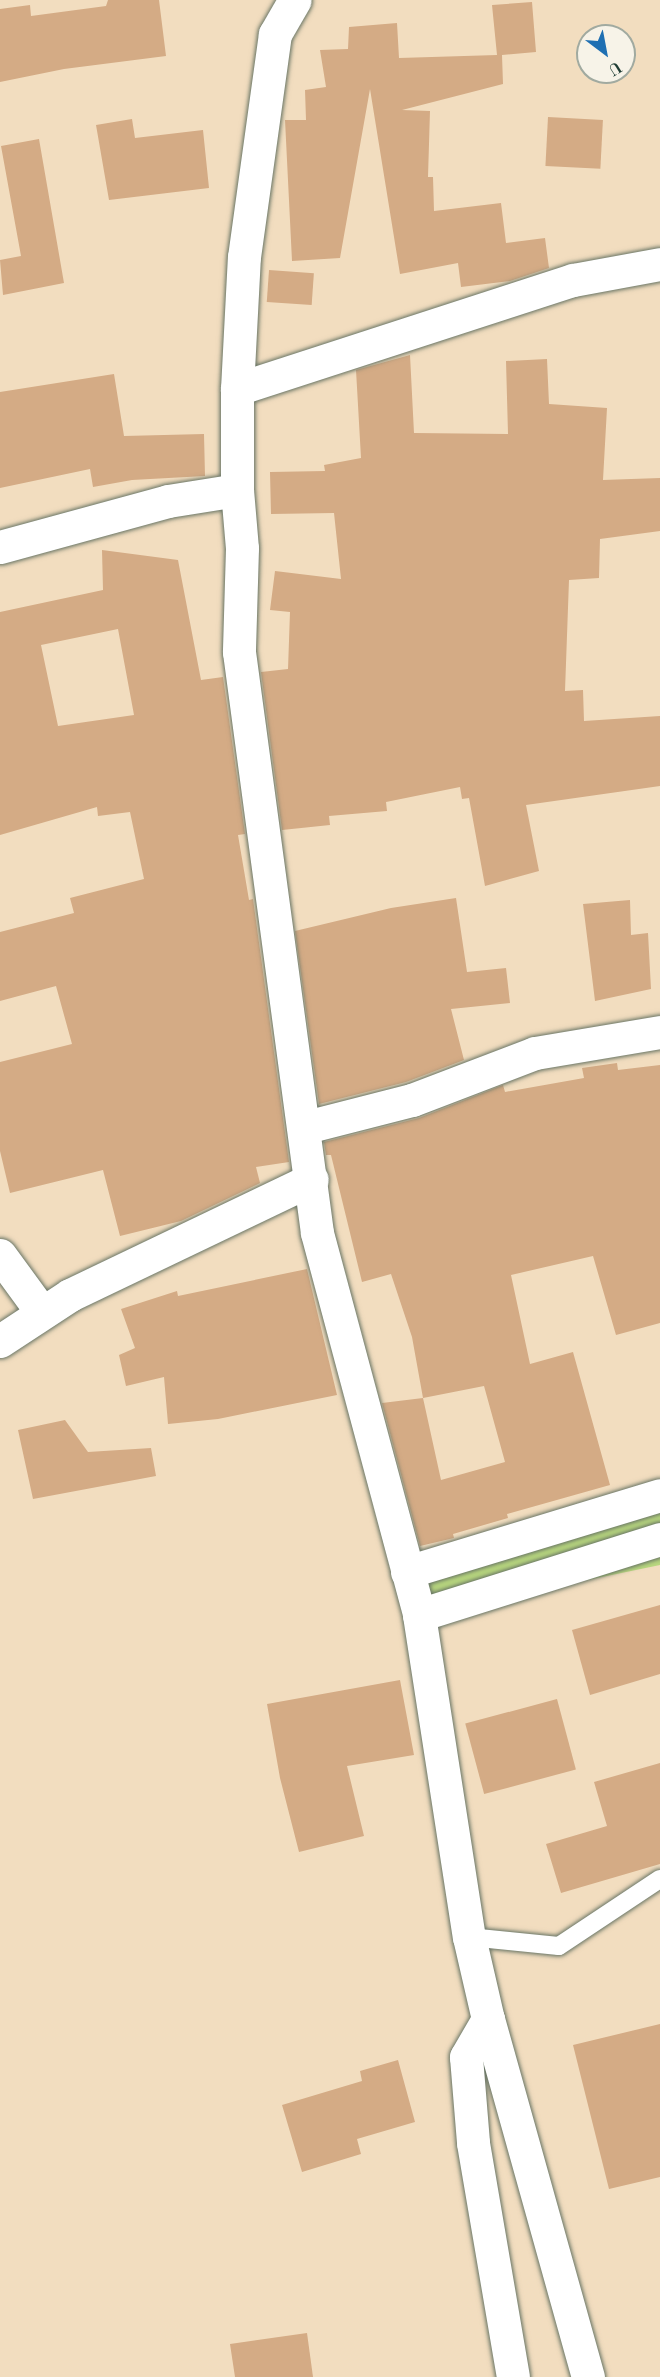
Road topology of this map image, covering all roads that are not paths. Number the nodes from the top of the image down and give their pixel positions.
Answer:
1 (295, 0) edge
2 (660, 264) edge
3 (237, 389) junction
4 (237, 490) junction
5 (0, 547) edge
6 (660, 1032) edge
7 (306, 1127) junction
8 (312, 1179) junction
9 (0, 1254) edge
10 (40, 1311) junction
11 (0, 1341) edge
12 (660, 1495) edge
13 (660, 1539) edge
14 (407, 1572) junction
15 (419, 1615) junction
16 (660, 1879) edge
17 (469, 1937) junction
18 (488, 2019) junction
19 (513, 2377) edge
20 (588, 2377) edge

1 - 3 street
2 - 3 street
3 - 4 street
4 - 5 street
4 - 7 street
6 - 7 street
7 - 8 street
8 - 10 street
8 - 14 street
9 - 10 street
10 - 11 street
12 - 14 street
13 - 15 street
14 - 15 street
15 - 17 street
16 - 17 lane
17 - 18 street
18 - 19 street
18 - 20 street

